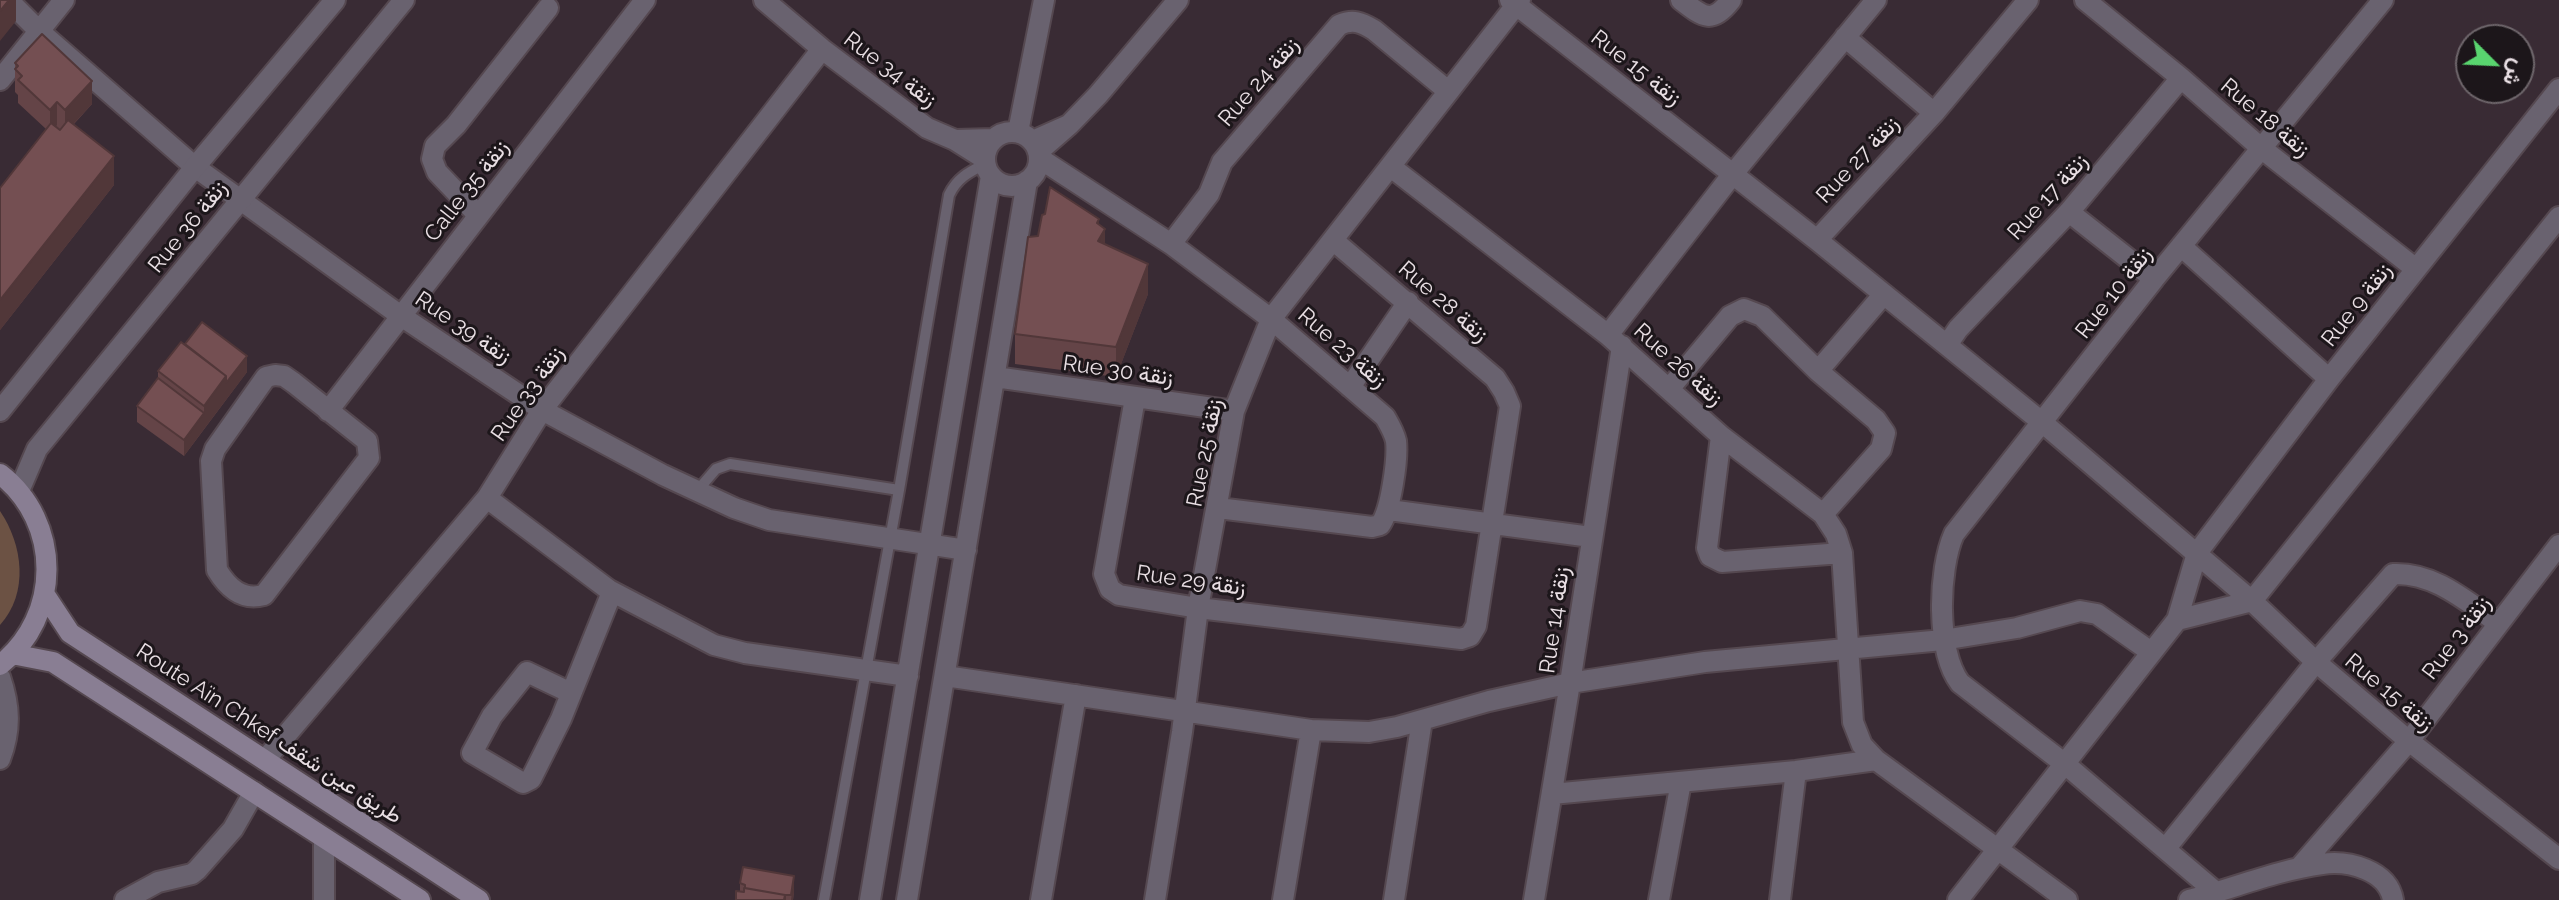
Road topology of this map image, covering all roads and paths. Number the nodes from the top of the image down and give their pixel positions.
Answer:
1 (8, 0) edge
2 (64, 0) edge
3 (335, 0) edge
4 (404, 0) edge
5 (645, 0) edge
6 (764, 0) edge
7 (1044, 0) edge
8 (1178, 0) edge
9 (1681, 0) edge
10 (1876, 0) edge
11 (2028, 0) edge
12 (2085, 0) edge
13 (2383, 0) edge
14 (1515, 2) edge
15 (1726, 6) edge
16 (548, 8) dead end
17 (39, 31) junction
18 (1845, 37) junction
19 (822, 49) junction
20 (2181, 78) junction
21 (0, 80) edge
22 (2559, 89) edge
23 (1448, 91) junction
24 (1934, 113) junction
25 (994, 139) junction
26 (955, 140) junction
27 (1032, 146) junction
28 (2261, 148) junction
29 (987, 166) junction
30 (195, 167) junction
31 (1391, 167) junction
32 (1732, 175) junction
33 (1027, 181) junction
34 (240, 201) junction
35 (2069, 212) junction
36 (478, 215) junction
37 (2559, 217) edge
38 (1817, 240) junction
39 (1334, 241) junction
40 (1171, 244) junction
41 (2181, 246) junction
42 (2416, 269) junction
43 (2154, 279) junction
44 (1884, 294) junction
45 (1408, 302) junction
46 (401, 316) junction
47 (1271, 319) junction
48 (1615, 341) junction
49 (1947, 345) junction
50 (1818, 371) junction
51 (995, 377) junction
52 (2329, 379) junction
53 (1350, 387) junction
54 (1669, 389) junction
55 (1135, 398) junction
56 (542, 410) junction
57 (0, 411) edge
58 (328, 411) junction
59 (1234, 411) junction
60 (2043, 423) junction
61 (1721, 436) junction
62 (0, 474) edge
63 (899, 490) junction
64 (19, 491) junction
65 (697, 491) junction
66 (487, 498) junction
67 (1218, 508) junction
68 (1389, 510) junction
69 (1823, 514) junction
70 (1490, 525) junction
71 (1591, 537) junction
72 (888, 540) junction
73 (929, 545) junction
74 (2559, 545) edge
75 (966, 550) junction
76 (1842, 553) junction
77 (2197, 553) junction
78 (612, 592) junction
79 (45, 595) junction
80 (2252, 601) junction
81 (1198, 608) junction
82 (2177, 620) junction
83 (2498, 623) junction
84 (1943, 640) junction
85 (1848, 648) junction
86 (2151, 652) junction
87 (6, 660) edge
88 (2316, 662) junction
89 (866, 670) junction
90 (908, 676) junction
91 (945, 676) junction
92 (0, 677) edge
93 (1570, 683) junction
94 (571, 693) junction
95 (1076, 695) junction
96 (1184, 710) junction
97 (1422, 720) junction
98 (1311, 730) junction
99 (2409, 741) junction
100 (0, 759) edge
101 (265, 760) junction
102 (1876, 760) junction
103 (2065, 764) junction
104 (1796, 771) junction
105 (1681, 782) junction
106 (254, 792) junction
107 (1552, 794) junction
108 (324, 838) junction
109 (2000, 848) junction
110 (2166, 848) junction
111 (2559, 859) edge
112 (2299, 868) junction
113 (2217, 893) junction
114 (2396, 898) edge
115 (125, 900) edge
116 (324, 900) edge
117 (420, 900) edge
118 (479, 900) edge
119 (824, 900) edge
120 (870, 900) edge
121 (907, 900) edge
122 (1041, 900) edge
123 (1155, 900) edge
124 (1283, 900) edge
125 (1394, 900) edge
126 (1534, 900) edge
127 (1659, 900) edge
128 (1780, 900) edge
129 (1958, 900) edge
130 (2067, 900) edge
131 (2189, 900) edge

1 - 17 street, Rue 39 زنقة
2 - 17 street
3 - 30 street, Rue 36 زنقة
4 - 34 street, Rue 36 زنقة
5 - 36 street, Calle 35 زنقة
6 - 19 street, Rue 34 زنقة
7 - 27 street
8 - 27 street
9 - 15 street
10 - 18 street, Rue 14 زنقة
11 - 24 street, Rue 27 زنقة
12 - 20 street, Rue 18 زنقة
13 - 28 street, Rue 10 زنقة
14 - 23 street, Rue 25 زنقة
14 - 32 street, Rue 15 زنقة
16 - 36 street
17 - 21 street
17 - 30 street, Rue 39 زنقة
18 - 24 street
18 - 32 street, Rue 14 زنقة
19 - 26 street, Rue 34 زنقة
19 - 56 street, Rue 33 زنقة
20 - 28 street, Rue 18 زنقة
20 - 35 street, Rue 17 زنقة
22 - 42 street, Rue 9 زنقة
23 - 31 street, Rue 25 زنقة
23 - 40 street, Rue 24 زنقة
24 - 38 street, Rue 27 زنقة
25 - 26 street
25 - 27 street
25 - 29 street
26 - 29 street, Rue 34 زنقة
27 - 33 street
27 - 40 street, Rue 23 زنقة
28 - 41 street, Rue 10 زنقة
28 - 42 street, Rue 18 زنقة
29 - 33 street
29 - 63 lane
29 - 73 street
30 - 34 street, Rue 39 زنقة
30 - 57 street, Rue 36 زنقة
31 - 39 street, Rue 25 زنقة
31 - 48 street, Rue 26 زنقة
32 - 38 street
32 - 48 street, Rue 14 زنقة
33 - 51 street
34 - 46 street, Rue 39 زنقة
34 - 64 street, Rue 36 زنقة
35 - 43 street
35 - 49 street, Rue 17 زنقة
36 - 46 street, Calle 35 زنقة
37 - 80 street
38 - 44 street
39 - 45 street, Rue 28 زنقة
39 - 47 street, Rue 25 زنقة
40 - 47 street, Rue 23 زنقة
41 - 43 street, Rue 10 زنقة
41 - 52 street
42 - 52 street, Rue 9 زنقة
43 - 60 street, Rue 10 زنقة
44 - 49 street
44 - 50 street
45 - 53 street
45 - 70 street, Rue 28 زنقة
46 - 56 street, Rue 39 زنقة
46 - 58 street, Calle 35 زنقة
47 - 53 street, Rue 23 زنقة
47 - 59 street, Rue 25 زنقة
48 - 54 street, Rue 26 زنقة
48 - 71 street, Rue 14 زنقة
49 - 60 street
50 - 54 street
50 - 69 street
51 - 55 street, Rue 30 زنقة
51 - 75 street
52 - 77 street, Rue 9 زنقة
53 - 68 street, Rue 23 زنقة
54 - 61 street, Rue 26 زنقة
55 - 59 street, Rue 30 زنقة
55 - 81 street, Rue 29 زنقة
56 - 65 street, Rue 39 زنقة
56 - 66 street, Rue 33 زنقة
58 - 58 street
59 - 67 street, Rue 25 زنقة
60 - 77 street
60 - 84 street, Rue 10 زنقة
61 - 69 street, Rue 26 زنقة
61 - 76 street
62 - 64 main road
63 - 65 lane
63 - 72 lane
64 - 79 main road
65 - 72 street, Rue 39 زنقة
66 - 78 street
66 - 101 street, Rue 33 زنقة
67 - 68 street
67 - 81 street, Rue 25 زنقة
68 - 70 street
69 - 76 street, Rue 26 زنقة
70 - 71 street
70 - 81 street, Rue 29 زنقة
71 - 93 street, Rue 14 زنقة
72 - 73 street, Rue 39 زنقة
72 - 89 lane
73 - 75 street, Rue 39 زنقة
73 - 90 street
74 - 83 street, Rue 3 زنقة
75 - 91 street
76 - 85 street, Rue 26 زنقة
77 - 80 street, Rue 15 زنقة
77 - 82 street
78 - 89 street
78 - 94 street
79 - 87 main road
79 - 101 main road, Route Aïn Chkef طريق عين شقف
80 - 82 street
80 - 88 street, Rue 15 زنقة
81 - 96 street, Rue 25 زنقة
82 - 86 street
83 - 88 street
83 - 99 street, Rue 3 زنقة
84 - 85 street
84 - 86 street
84 - 103 street, Rue 10 زنقة
85 - 93 street
85 - 102 street, Rue 26 زنقة
86 - 103 street
87 - 106 main road
88 - 99 street, Rue 15 زنقة
88 - 110 street
89 - 90 street
89 - 119 lane
90 - 120 street
91 - 95 street
91 - 121 street
92 - 100 street
93 - 97 street
93 - 107 street, Rue 14 زنقة
94 - 94 street
95 - 96 street
95 - 122 street
96 - 98 street
96 - 123 street, Rue 25 زنقة
97 - 98 street
97 - 125 street
98 - 124 street
99 - 111 street, Rue 15 زنقة
99 - 112 street, Rue 3 زنقة
101 - 118 main road, Route Aïn Chkef طريق عين شقف
102 - 104 street
102 - 109 street
103 - 109 street
103 - 110 street, Rue 10 زنقة
104 - 105 street
104 - 128 street
105 - 107 street
105 - 127 street
106 - 108 main road
106 - 115 street
107 - 126 street, Rue 14 زنقة
108 - 116 street
108 - 117 main road
109 - 129 street
109 - 130 street
110 - 113 street, Rue 10 زنقة
112 - 113 street
112 - 114 street
113 - 131 street

